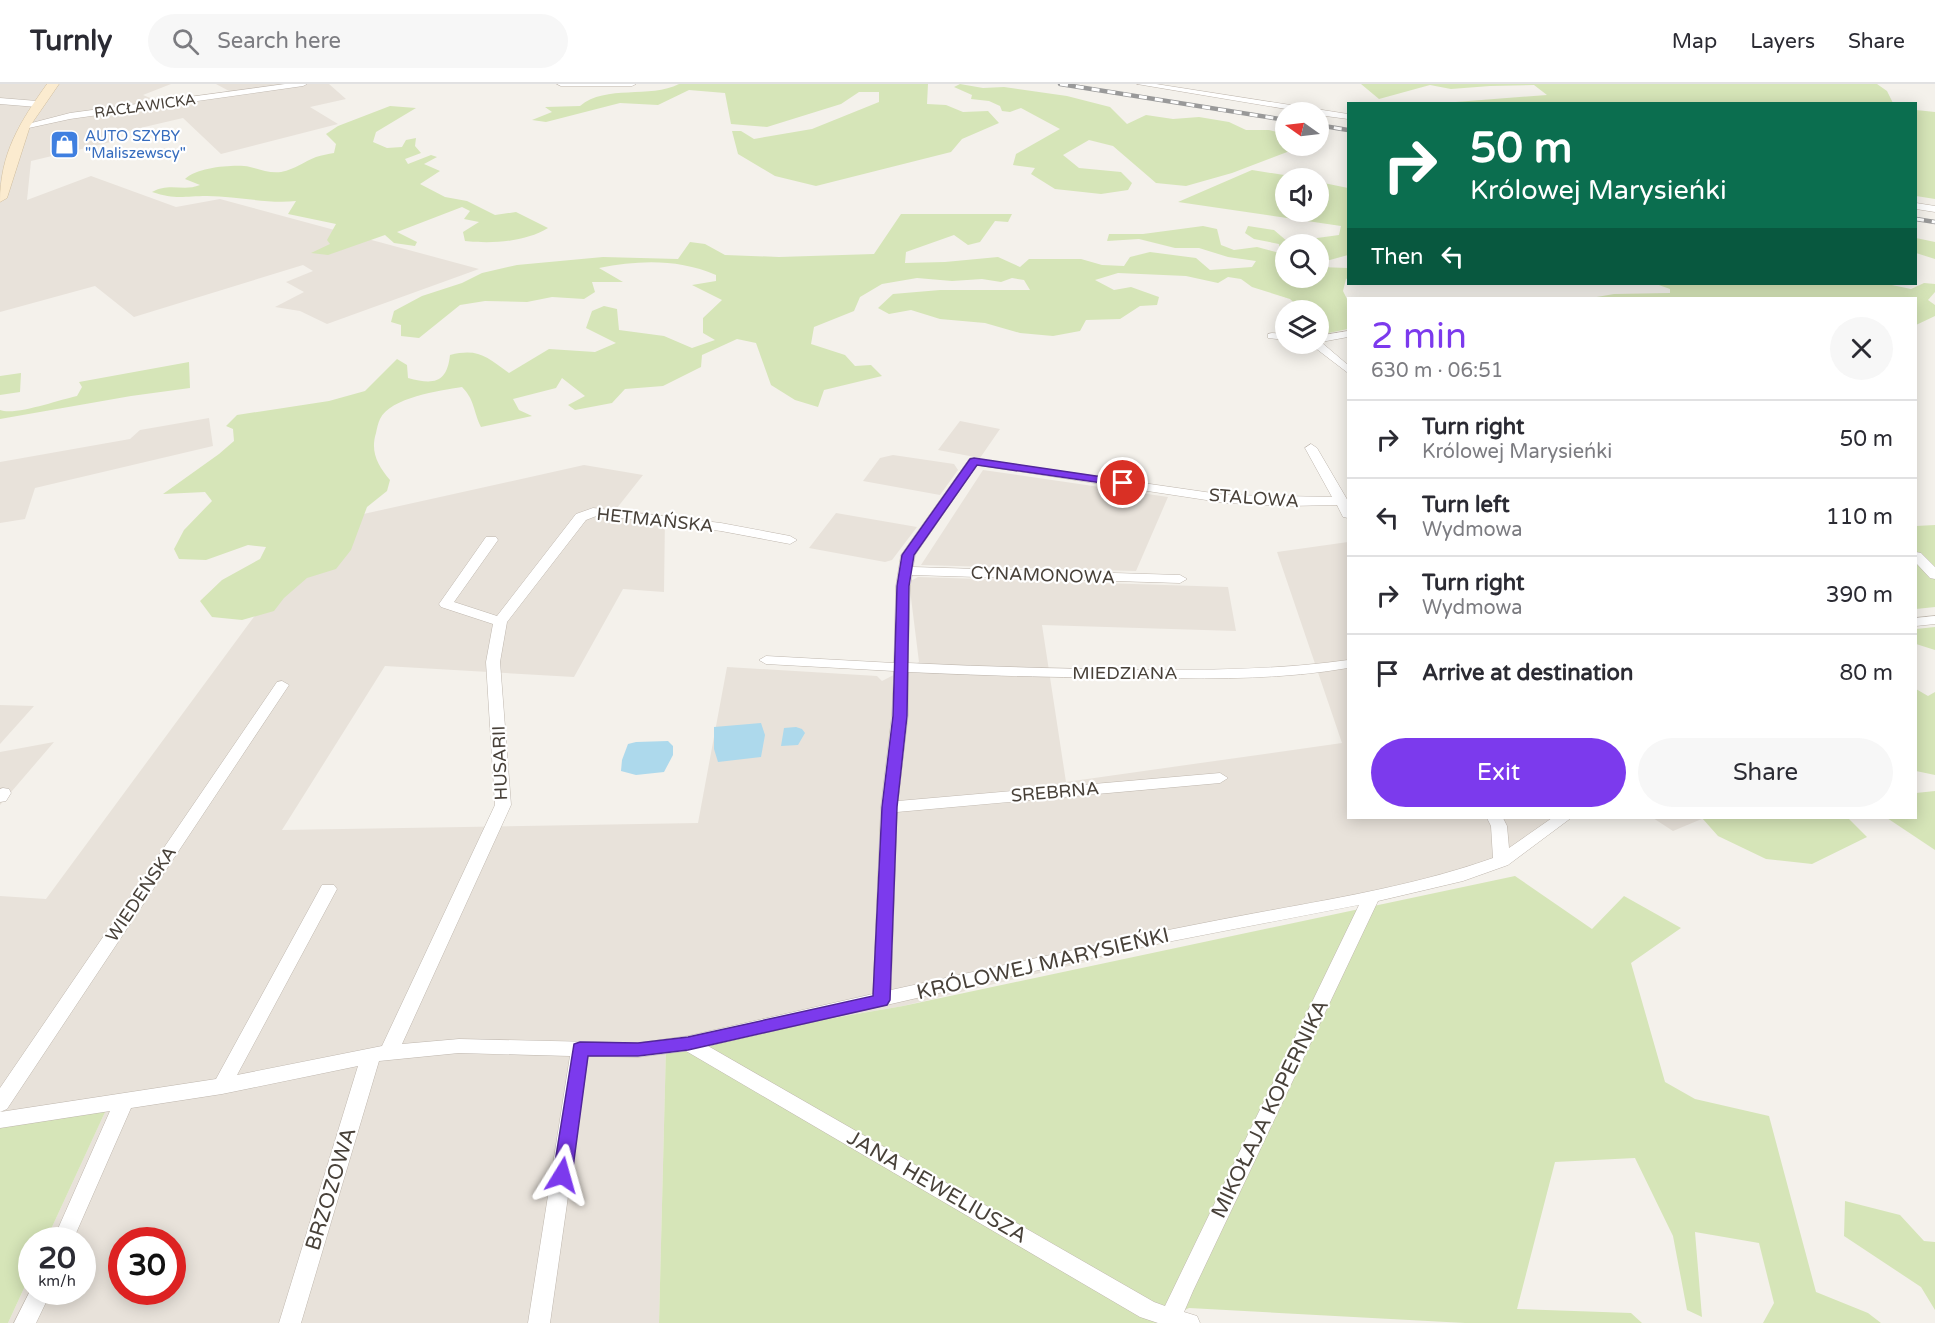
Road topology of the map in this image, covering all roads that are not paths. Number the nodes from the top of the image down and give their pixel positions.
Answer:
1 (52, 84) edge
2 (303, 84) edge
3 (561, 84) edge
4 (633, 84) edge
5 (1141, 84) edge
6 (0, 101) edge
7 (37, 104) junction
8 (1347, 117) edge
9 (23, 129) junction
10 (0, 198) edge
11 (1917, 206) edge
12 (1935, 209) edge
13 (1347, 334) edge
14 (1272, 336) dead end
15 (1275, 336) edge
16 (1329, 339) edge
17 (1328, 354) edge
18 (1347, 369) edge
19 (1311, 448) dead end
20 (1342, 501) junction
21 (1347, 512) edge
22 (491, 540) dead end
23 (790, 540) dead end
24 (1917, 557) edge
25 (906, 571) junction
26 (1935, 575) edge
27 (1180, 579) dead end
28 (1935, 620) edge
29 (500, 622) junction
30 (1917, 622) edge
31 (766, 660) dead end
32 (1347, 664) edge
33 (901, 668) junction
34 (282, 685) dead end
35 (1220, 778) dead end
36 (889, 807) junction
37 (1496, 819) edge
38 (1562, 819) edge
39 (1502, 861) junction
40 (328, 889) dead end
41 (1371, 896) junction
42 (882, 1000) junction
43 (688, 1043) junction
44 (580, 1049) junction
45 (380, 1054) junction
46 (222, 1086) junction
47 (124, 1101) junction
48 (0, 1104) edge
49 (0, 1120) edge
50 (69, 1227) edge
51 (34, 1305) edge
52 (1176, 1322) edge
53 (25, 1323) edge
54 (290, 1323) edge
55 (539, 1323) edge

1 - 7 main road
2 - 9 street, RACŁAWICKA
3 - 4 street
5 - 8 street
6 - 7 street
7 - 9 main road
9 - 10 main road
11 - 12 street
13 - 16 street
14 - 15 street
17 - 18 street
19 - 20 street
20 - 21 street
20 - 25 street, STALOWA
22 - 29 street
23 - 29 street, HETMAŃSKA
24 - 26 street
25 - 27 street, CYNAMONOWA
25 - 33 street
28 - 30 street
29 - 45 street, HUSARII
31 - 33 street, MIEDZIANA
32 - 33 street, MIEDZIANA
33 - 36 street
34 - 48 street, WIEDEŃSKA
35 - 36 street, SREBRNA
36 - 42 street
37 - 39 street
38 - 39 street, KRÓLOWEJ MARYSIEŃKI
39 - 41 street, KRÓLOWEJ MARYSIEŃKI
40 - 46 street
41 - 42 street, KRÓLOWEJ MARYSIEŃKI
41 - 52 street, MIKOŁAJA KOPERNIKA
42 - 43 street, KRÓLOWEJ MARYSIEŃKI
43 - 44 street, KRÓLOWEJ MARYSIEŃKI
43 - 52 street, JANA HEWELIUSZA
44 - 45 street, KRÓLOWEJ MARYSIEŃKI
44 - 55 street
45 - 46 street, KRÓLOWEJ MARYSIEŃKI
45 - 54 street, BRZOZOWA
46 - 47 street, KRÓLOWEJ MARYSIEŃKI
47 - 49 street, KRÓLOWEJ MARYSIEŃKI
47 - 50 street
51 - 53 street

